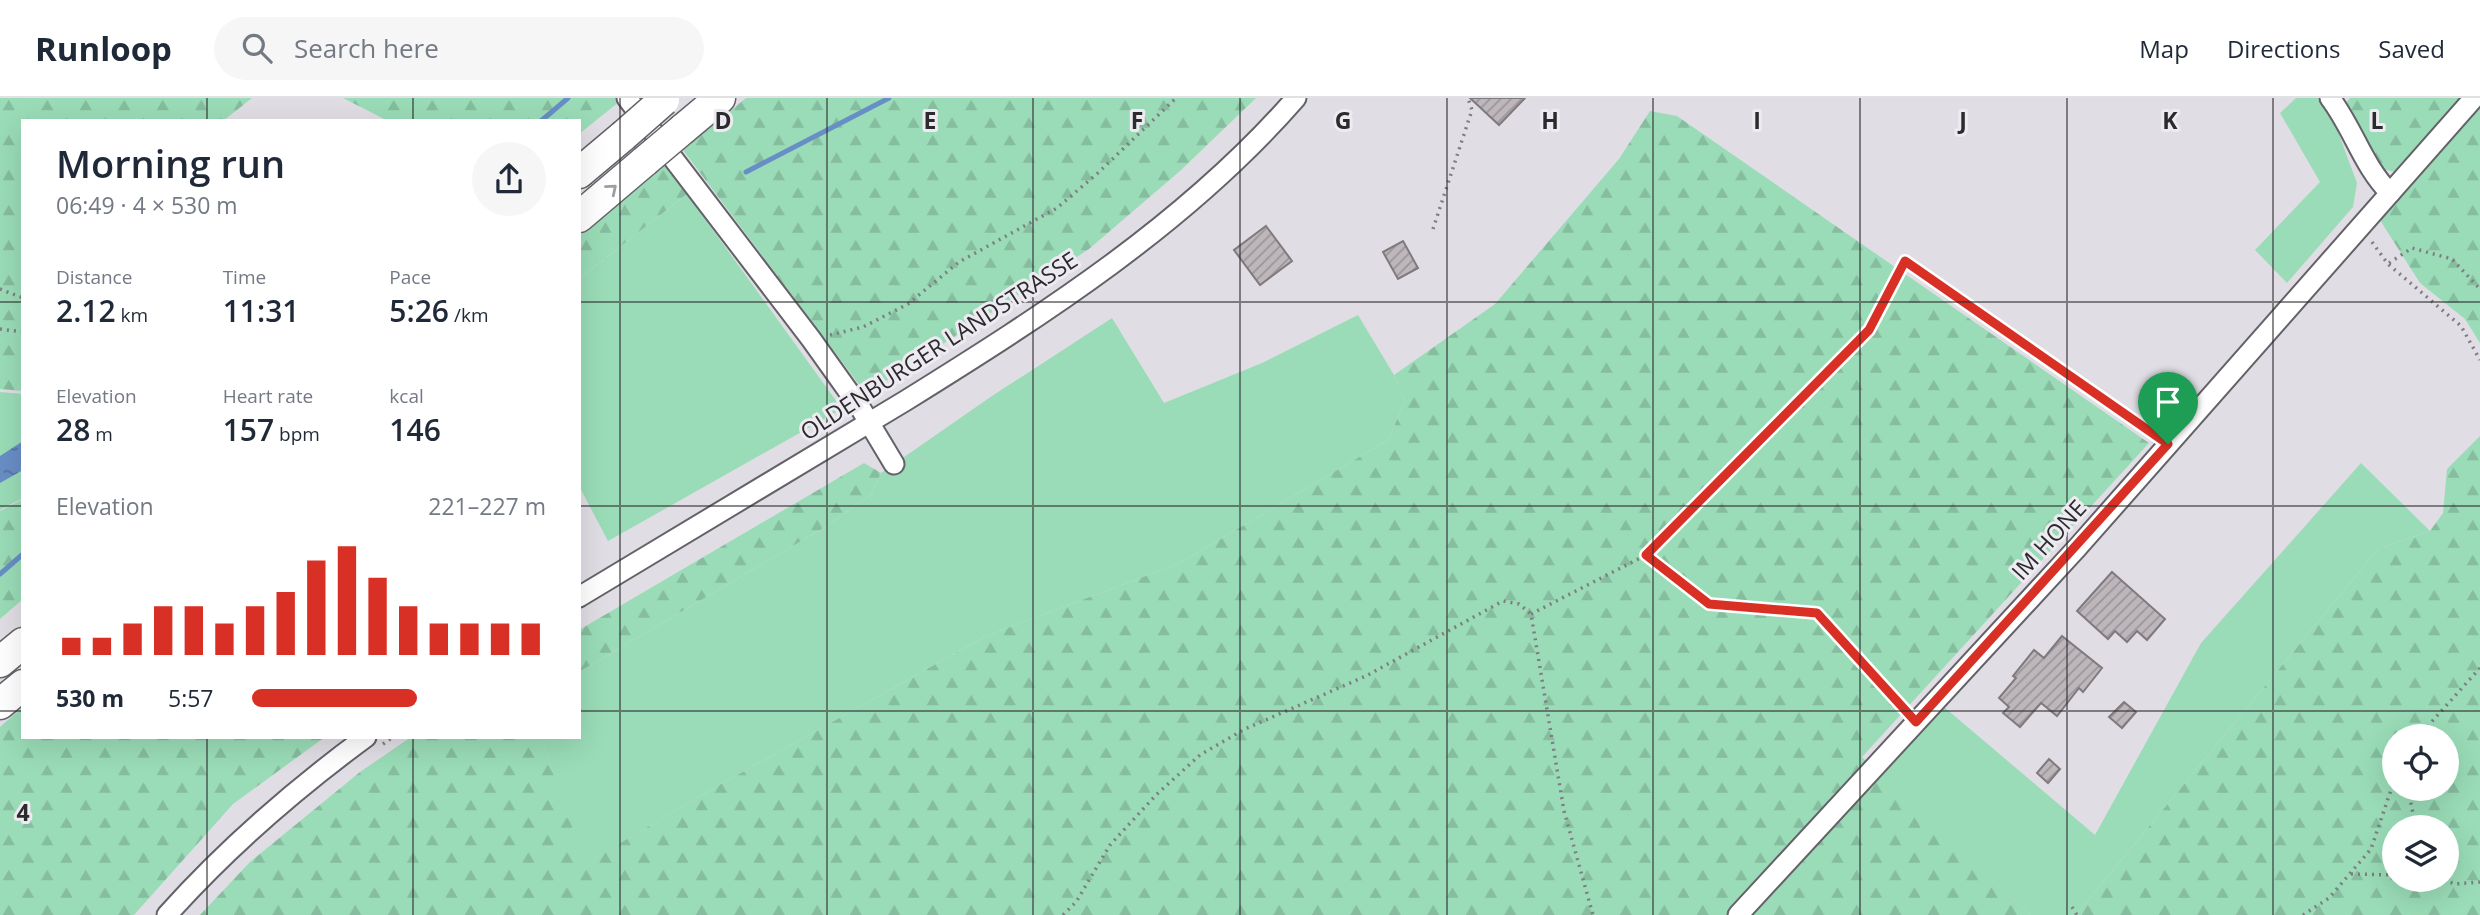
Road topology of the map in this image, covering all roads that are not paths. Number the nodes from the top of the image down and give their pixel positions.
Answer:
1 (627, 98) edge
2 (720, 98) edge
3 (1296, 98) edge
4 (2330, 98) edge
5 (2474, 98) edge
6 (666, 99) edge
7 (581, 171) edge
8 (2390, 193) junction
9 (581, 214) edge
10 (869, 423) junction
11 (894, 464) dead end
12 (581, 596) edge
13 (21, 645) edge
14 (0, 662) edge
15 (21, 687) edge
16 (0, 704) edge
17 (363, 739) edge
18 (167, 915) edge
19 (1738, 915) edge

1 - 10 street
9 -> 2 highway, bridge
3 - 10 street, OLDENBURGER LANDSTRASSE
4 - 8 street
5 - 8 street, IM HONE
6 - 7 highway, bridge
8 - 19 street, IM HONE
10 - 11 street
10 - 12 street, OLDENBURGER LANDSTRASSE
13 - 14 highway
15 - 16 highway
17 - 18 street

